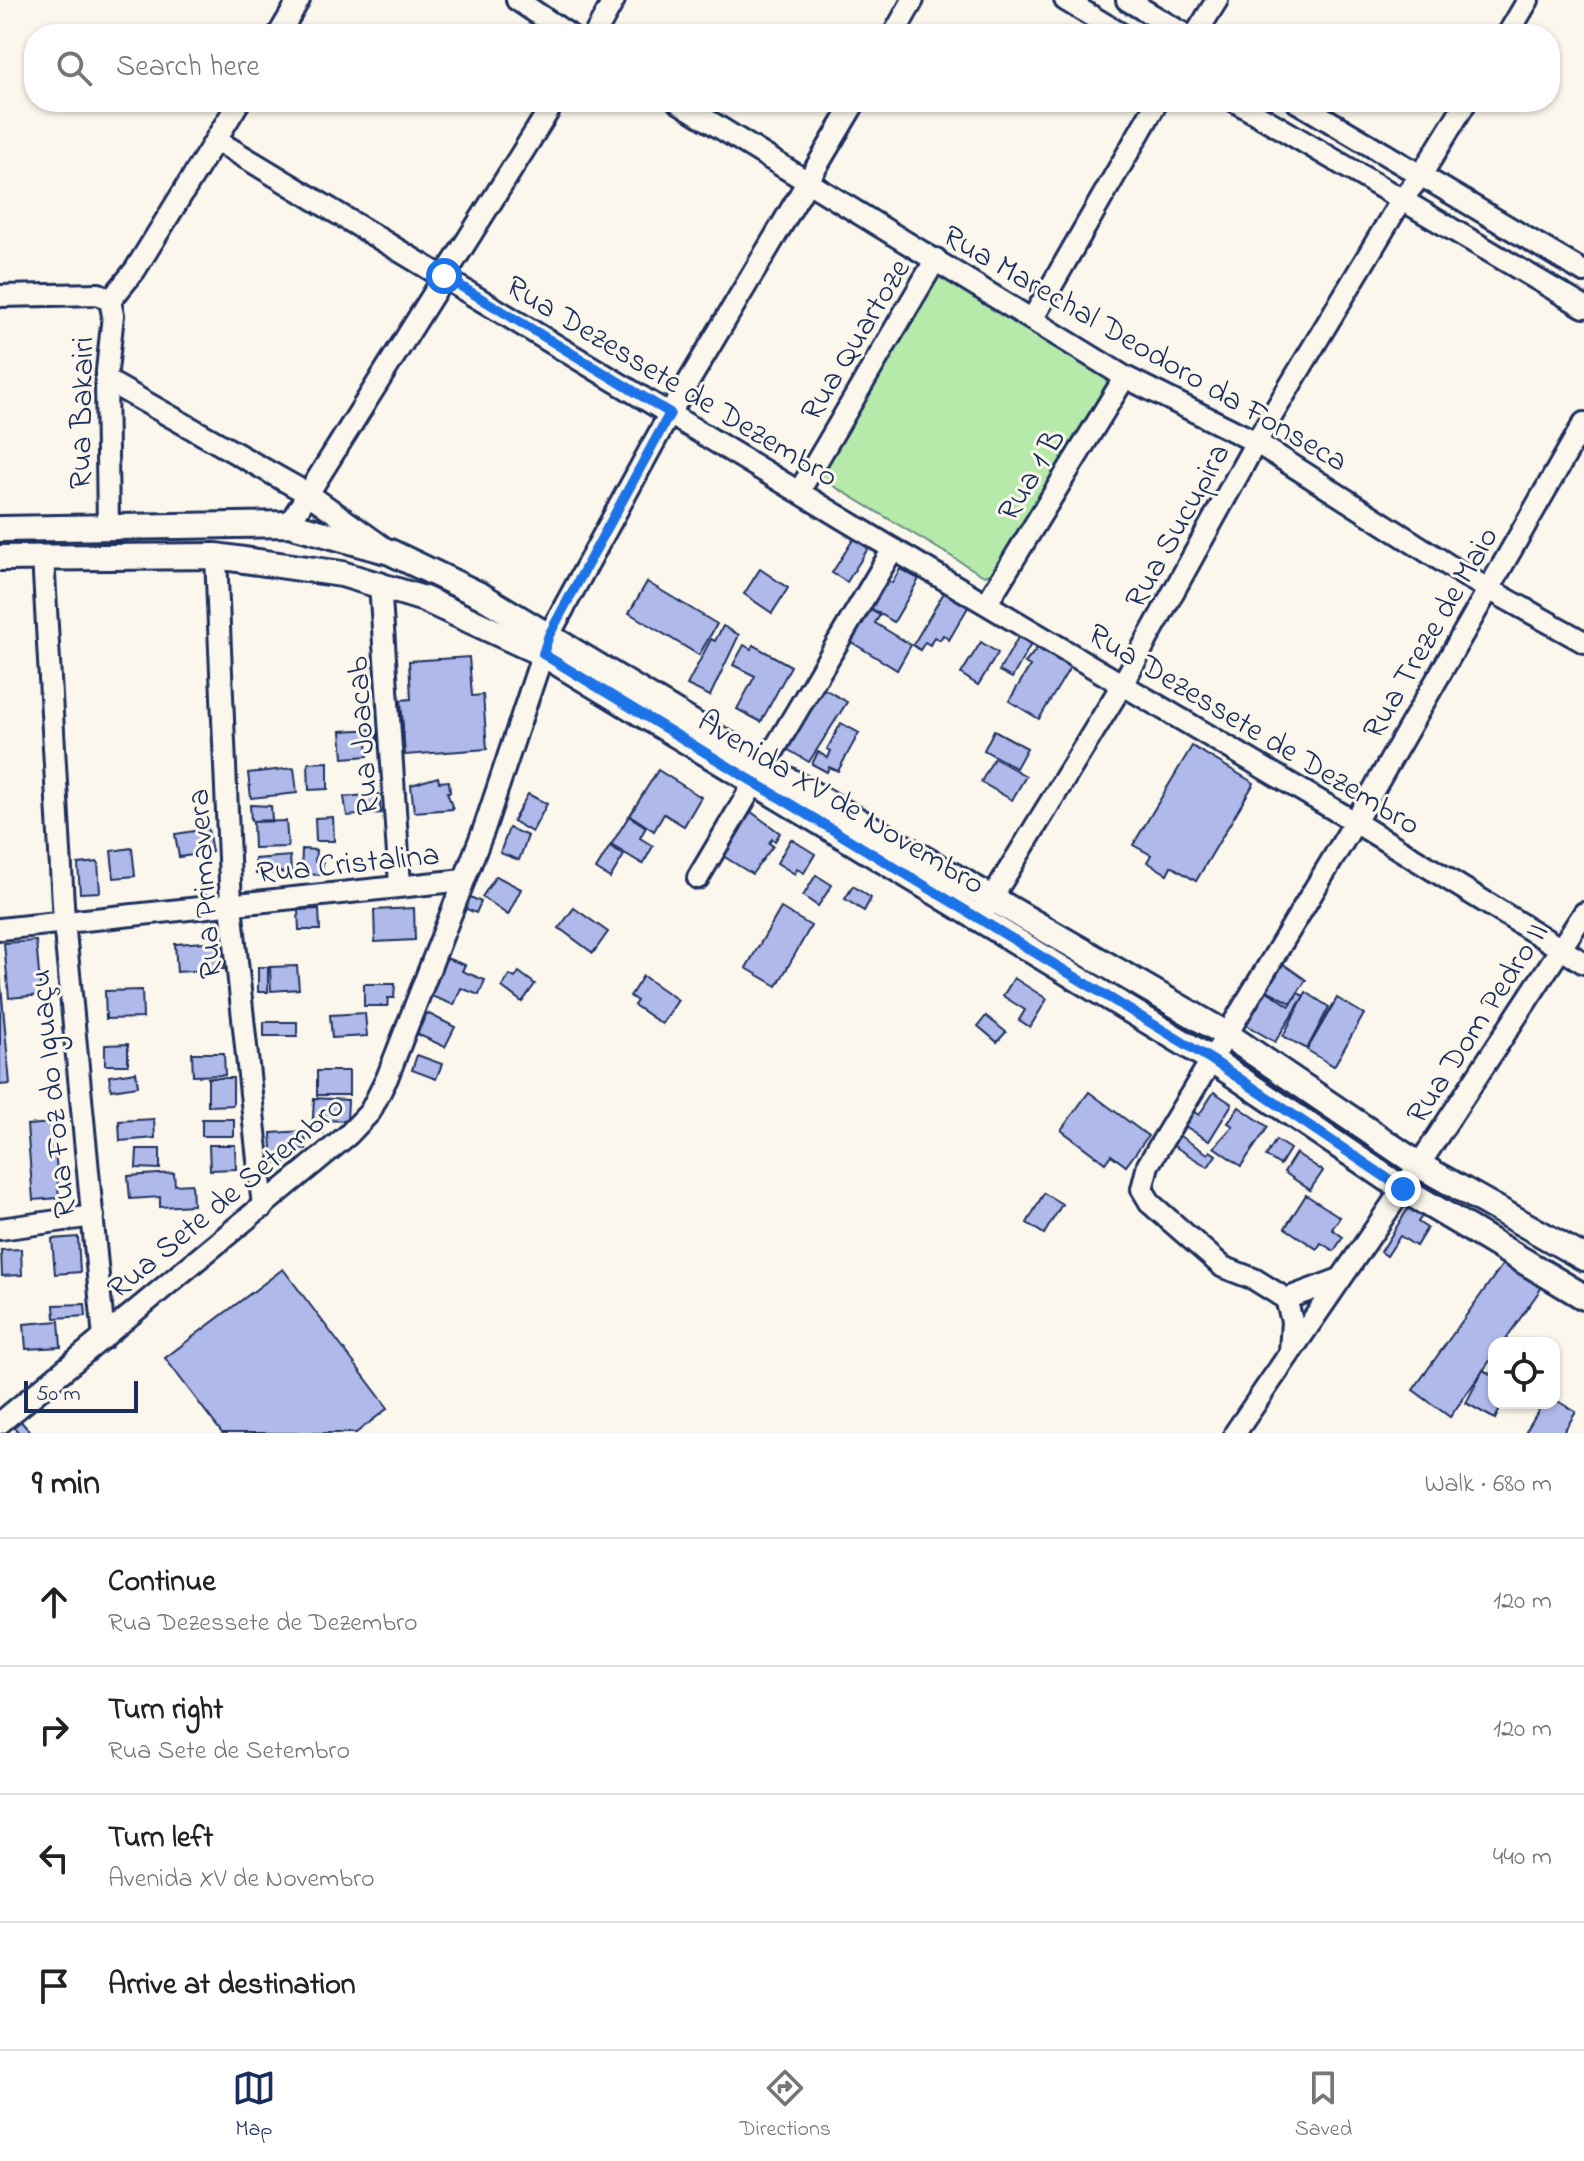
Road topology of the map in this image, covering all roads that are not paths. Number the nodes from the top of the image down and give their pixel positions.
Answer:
1 (299, 0) edge
2 (517, 0) edge
3 (614, 0) edge
4 (913, 0) edge
5 (1065, 0) edge
6 (1127, 0) edge
7 (1217, 0) edge
8 (1528, 0) edge
9 (285, 24) edge
10 (553, 24) edge
11 (601, 24) edge
12 (900, 24) edge
13 (1105, 24) edge
14 (1167, 24) edge
15 (1202, 24) edge
16 (1514, 24) edge
17 (233, 112) edge
18 (548, 112) edge
19 (694, 112) edge
20 (849, 112) edge
21 (1151, 112) edge
22 (1253, 112) edge
23 (1313, 112) edge
24 (1460, 112) edge
25 (216, 140) junction
26 (1420, 177) junction
27 (810, 182) junction
28 (1402, 199) junction
29 (936, 259) junction
30 (1584, 272) edge
31 (444, 276) junction
32 (0, 296) edge
33 (105, 297) junction
34 (1584, 307) edge
35 (1033, 318) junction
36 (1125, 377) junction
37 (106, 380) junction
38 (670, 413) junction
39 (1584, 423) edge
40 (1256, 442) junction
41 (800, 490) junction
42 (310, 495) junction
43 (289, 524) junction
44 (108, 527) junction
45 (0, 529) edge
46 (893, 549) junction
47 (390, 552) junction
48 (216, 556) junction
49 (43, 557) junction
50 (0, 558) edge
51 (380, 583) junction
52 (1487, 587) junction
53 (987, 603) junction
54 (1584, 642) edge
55 (546, 645) junction
56 (1122, 685) junction
57 (756, 774) junction
58 (1355, 822) junction
59 (698, 878) dead end
60 (464, 880) junction
61 (400, 885) junction
62 (993, 897) junction
63 (231, 905) junction
64 (1584, 913) edge
65 (64, 921) junction
66 (977, 921) junction
67 (0, 929) edge
68 (1560, 948) junction
69 (1584, 963) edge
70 (1226, 1034) junction
71 (1212, 1060) junction
72 (1419, 1165) junction
73 (1403, 1189) junction
74 (263, 1207) junction
75 (93, 1216) junction
76 (0, 1229) edge
77 (1584, 1258) edge
78 (1340, 1279) junction
79 (1584, 1297) edge
80 (1286, 1299) junction
81 (104, 1338) junction
82 (1290, 1352) junction
83 (0, 1423) edge
84 (1235, 1433) edge

1 - 9 street
2 - 10 street
3 - 11 street
4 - 12 street
5 - 13 street
6 - 14 street
7 - 15 street
8 - 16 street
17 - 25 street, Rua Bakairi
18 - 31 street
19 - 27 street, Rua Marechal Deodoro da Fonseca
20 - 27 street, Rua Sete de Setembro
21 - 35 street
22 - 28 street
23 - 26 street
24 - 26 street, Rua Sucupira
25 - 31 street, Rua Dezessete de Dezembro
25 - 33 street, Rua Bakairi
26 - 28 street, Rua Sucupira
26 - 30 street
27 - 29 street, Rua Marechal Deodoro da Fonseca
27 - 38 street, Rua Sete de Setembro
28 - 34 street
28 - 40 street, Rua Sucupira
29 - 35 street, Rua Marechal Deodoro da Fonseca
29 - 41 street, Rua Quartoze
31 - 38 street, Rua Dezessete de Dezembro
31 - 42 street
32 - 33 street
33 - 37 street, Rua Bakairi
35 - 36 street, Rua Marechal Deodoro da Fonseca
36 - 40 street, Rua Marechal Deodoro da Fonseca
36 - 53 street, Rua 1 B
37 - 42 street
37 - 44 street, Rua Bakairi
38 - 41 street, Rua Dezessete de Dezembro
38 - 55 street, Rua Sete de Setembro
39 - 52 street, Rua Treze de Maio
40 - 52 street, Rua Marechal Deodoro da Fonseca
40 - 56 street, Rua Sucupira
41 - 46 street, Rua Dezessete de Dezembro
42 - 43 street
42 - 47 street
43 - 44 main road, Avenida XV de Novembro
43 - 47 main road, Avenida XV de Novembro
44 - 45 main road, Avenida XV de Novembro
46 - 53 street, Rua Dezessete de Dezembro
46 - 57 street
47 - 55 main road, Avenida XV de Novembro
48 - 49 main road, Avenida XV de Novembro
48 - 51 main road, Avenida XV de Novembro
48 - 63 street, Rua Primavera
49 - 50 main road, Avenida XV de Novembro
49 - 65 street, Rua Foz do Iguaçu
51 - 55 main road, Avenida XV de Novembro
51 - 61 street, Rua Joacab
52 - 54 street, Rua Marechal Deodoro da Fonseca
52 - 58 street, Rua Treze de Maio
53 - 56 street, Rua Dezessete de Dezembro
55 - 57 main road, Avenida XV de Novembro
55 - 60 street, Rua Sete de Setembro
56 - 58 street, Rua Dezessete de Dezembro
56 - 62 street, Rua Sucupira
57 - 59 street
57 - 62 main road, Avenida XV de Novembro
57 - 66 main road, Avenida XV de Novembro
58 - 68 street, Rua Dezessete de Dezembro
58 - 70 street, Rua Treze de Maio
60 - 61 street, Rua Cristalina
60 - 74 street, Rua Sete de Setembro
61 - 63 street, Rua Cristalina
62 - 66 street, Rua Sucupira
62 - 70 main road, Avenida XV de Novembro
63 - 65 street, Rua Cristalina
63 - 74 street, Rua Primavera
64 - 68 street, Rua Dom Pedro II
65 - 67 street, Rua Cristalina
65 - 75 street, Rua Foz do Iguaçu
66 - 71 main road, Avenida XV de Novembro
68 - 69 street, Rua Dezessete de Dezembro
68 - 72 street, Rua Dom Pedro II
70 - 71 street, Rua Treze de Maio
70 - 72 main road, Avenida XV de Novembro
71 - 73 main road, Avenida XV de Novembro
71 - 80 street, Rua Treze de Maio
72 - 73 street, Rua Dom Pedro II
72 - 77 main road, Avenida XV de Novembro
73 - 78 street
73 - 79 main road, Avenida XV de Novembro
74 - 81 street, Rua Sete de Setembro
75 - 76 street
75 - 81 street, Rua Foz do Iguaçu
78 - 80 street
78 - 82 street
80 - 82 street
81 - 83 street, Rua Sete de Setembro
82 - 84 street

